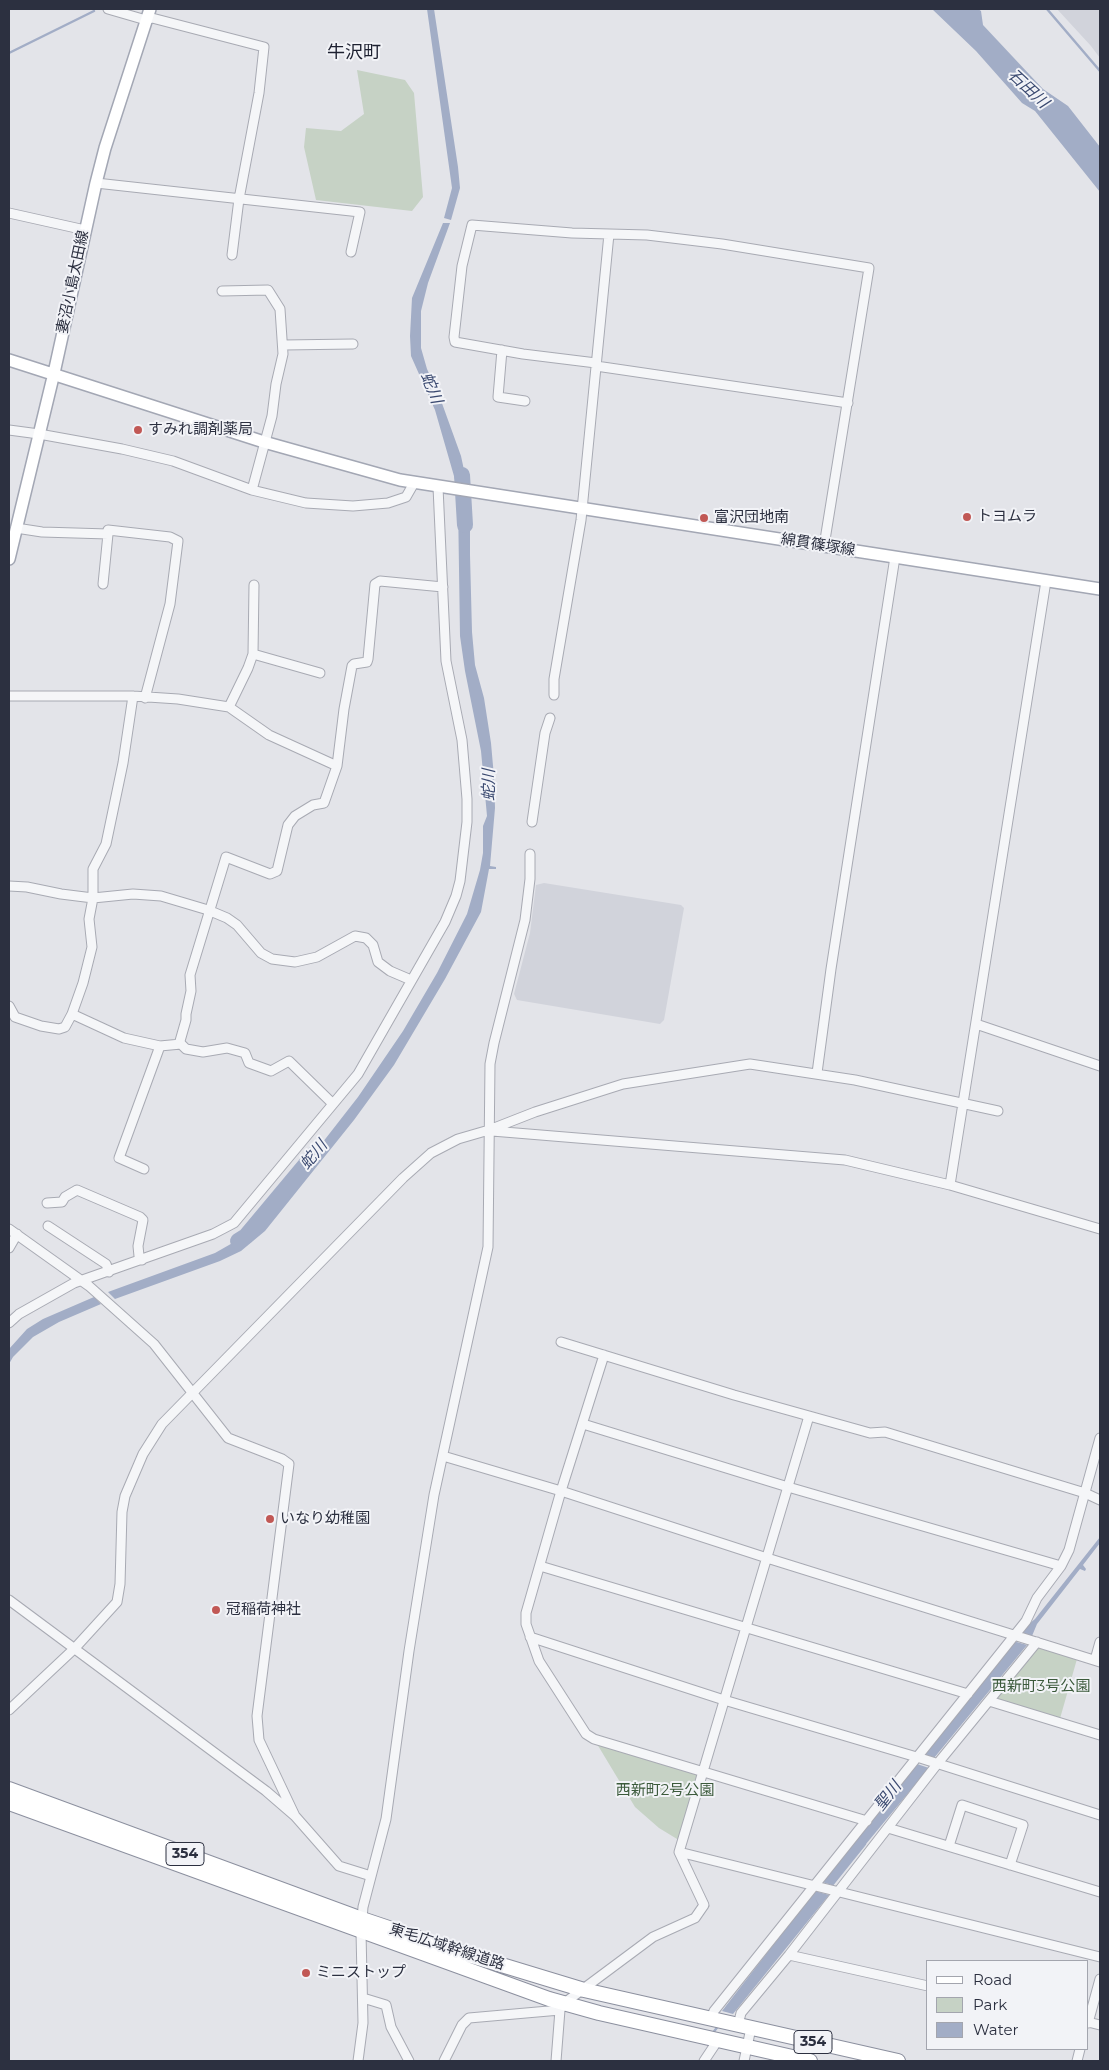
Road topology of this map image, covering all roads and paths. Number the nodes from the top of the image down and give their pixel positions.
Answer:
1 (108, 9) edge
2 (148, 14) edge
3 (96, 183) junction
4 (239, 200) junction
5 (9, 213) edge
6 (85, 230) junction
7 (609, 234) junction
8 (351, 252) dead end
9 (232, 256) dead end
10 (222, 291) dead end
11 (352, 344) dead end
12 (284, 345) junction
13 (502, 350) junction
14 (9, 360) edge
15 (596, 364) junction
16 (54, 373) junction
17 (525, 401) dead end
18 (848, 403) junction
19 (9, 430) edge
20 (39, 434) junction
21 (264, 442) junction
22 (414, 483) junction
23 (443, 488) junction
24 (252, 490) junction
25 (581, 508) junction
26 (16, 528) junction
27 (108, 534) junction
28 (824, 546) junction
29 (9, 553) edge
30 (895, 557) junction
31 (1046, 581) junction
32 (103, 584) dead end
33 (254, 586) dead end
34 (443, 587) junction
35 (1100, 589) edge
36 (253, 654) junction
37 (320, 673) dead end
38 (554, 695) dead end
39 (9, 696) edge
40 (133, 696) junction
41 (145, 698) junction
42 (229, 708) junction
43 (550, 718) dead end
44 (337, 766) junction
45 (532, 822) dead end
46 (530, 854) dead end
47 (9, 886) edge
48 (93, 898) junction
49 (208, 910) junction
50 (411, 980) junction
51 (9, 1006) edge
52 (72, 1014) junction
53 (976, 1024) junction
54 (181, 1044) junction
55 (160, 1046) junction
56 (1100, 1066) edge
57 (817, 1073) junction
58 (332, 1103) junction
59 (963, 1104) junction
60 (998, 1111) dead end
61 (489, 1130) junction
62 (144, 1169) dead end
63 (950, 1185) junction
64 (47, 1203) dead end
65 (48, 1226) dead end
66 (1100, 1229) edge
67 (13, 1231) edge
68 (9, 1248) edge
69 (142, 1260) junction
70 (109, 1272) junction
71 (81, 1280) junction
72 (9, 1323) edge
73 (561, 1342) dead end
74 (604, 1355) junction
75 (192, 1395) junction
76 (809, 1416) junction
77 (583, 1424) junction
78 (1100, 1438) edge
79 (443, 1456) junction
80 (788, 1488) junction
81 (561, 1491) junction
82 (1085, 1493) junction
83 (1100, 1500) edge
84 (767, 1558) junction
85 (540, 1566) junction
86 (1060, 1566) junction
87 (9, 1600) edge
88 (746, 1627) junction
89 (1016, 1636) junction
90 (530, 1638) junction
91 (1033, 1641) junction
92 (1100, 1642) edge
93 (75, 1648) junction
94 (1098, 1661) edge
95 (968, 1694) junction
96 (724, 1700) junction
97 (989, 1701) junction
98 (9, 1710) edge
99 (1100, 1735) edge
100 (919, 1757) junction
101 (937, 1763) junction
102 (703, 1771) junction
103 (9, 1789) edge
104 (9, 1803) edge
105 (1100, 1815) edge
106 (294, 1816) junction
107 (867, 1821) junction
108 (888, 1828) junction
109 (949, 1846) junction
110 (679, 1852) junction
111 (1010, 1865) junction
112 (371, 1876) junction
113 (818, 1886) junction
114 (837, 1890) junction
115 (1100, 1892) edge
116 (361, 1926) junction
117 (789, 1955) junction
118 (1100, 1956) edge
119 (1100, 1979) edge
120 (926, 1986) edge
121 (584, 1990) junction
122 (363, 1998) junction
123 (562, 2007) junction
124 (712, 2019) junction
125 (1089, 2019) edge
126 (739, 2025) junction
127 (717, 2040) junction
128 (746, 2047) junction
129 (358, 2061) edge
130 (409, 2061) edge
131 (444, 2061) edge
132 (556, 2061) edge
133 (704, 2061) edge
134 (744, 2061) edge
135 (810, 2061) edge
136 (898, 2061) edge

1 - 2 street
2 - 3 main road, 妻沼小島太田線
2 - 4 street
3 - 4 street
3 - 6 main road, 妻沼小島太田線
4 - 8 street
4 - 9 street
5 - 6 street
6 - 16 main road, 妻沼小島太田線
7 - 13 street
7 - 15 street
7 - 18 street
10 - 12 street
11 - 12 street
12 - 21 street
13 - 15 street
13 - 17 street
14 - 16 main road, 綿貫篠塚線
15 - 18 street
15 - 25 street
16 - 20 main road, 妻沼小島太田線
16 - 21 main road, 綿貫篠塚線
18 - 28 street
19 - 20 street
20 - 24 street
20 - 26 main road, 妻沼小島太田線
21 - 22 main road, 綿貫篠塚線
21 - 24 street
22 - 23 main road, 綿貫篠塚線
22 - 24 street
23 - 25 main road, 綿貫篠塚線
23 - 34 street
25 - 28 main road, 綿貫篠塚線
25 - 38 street
26 - 27 street
26 - 29 main road, 妻沼小島太田線
27 - 32 street
27 - 41 street
28 - 30 main road, 綿貫篠塚線
30 - 31 main road, 綿貫篠塚線
30 - 57 street
31 - 35 main road, 綿貫篠塚線
31 - 53 street
33 - 36 street
34 - 44 street
34 - 50 street
36 - 37 street
36 - 42 street
39 - 40 street
40 - 41 street
40 - 48 street
41 - 42 street
42 - 44 street
43 - 45 street
44 - 49 street
46 - 61 street
47 - 48 street
48 - 49 street
48 - 52 street
49 - 50 street
49 - 54 street
50 - 58 street
51 - 52 street
52 - 55 street
53 - 56 street
53 - 59 street
54 - 55 street
54 - 58 street
55 - 62 street
57 - 59 street
57 - 61 street
58 - 69 street
59 - 60 street
59 - 63 street
61 - 63 street
61 - 75 street
61 - 79 street
63 - 66 street
64 - 69 street
65 - 70 street
67 - 68 street
67 - 71 street
69 - 70 street
70 - 71 street
71 - 72 street
71 - 75 street
73 - 74 street
74 - 76 street
74 - 77 street
75 - 93 street
75 - 106 street
76 - 80 street
76 - 82 street
77 - 80 street
77 - 81 street
78 - 82 street
79 - 81 street
79 - 112 street
80 - 84 street
80 - 86 street
81 - 84 street
81 - 85 street
82 - 83 street
82 - 86 street
84 - 88 street
84 - 89 street
85 - 88 street
85 - 90 street
86 - 89 street
87 - 93 street
88 - 95 street
88 - 96 street
89 - 91 street
89 - 95 street
90 - 96 street
90 - 102 street
91 - 94 street
91 - 97 street
92 - 94 street
93 - 98 street
93 - 106 street
95 - 100 street
96 - 100 street
96 - 102 street
97 - 99 street
97 - 101 street
100 - 101 street
100 - 107 street
101 - 105 street
101 - 108 street
102 - 107 street
102 - 110 street
103 - 116 highway, 東毛広域幹線道路 / 354
104 - 116 highway, 東毛広域幹線道路 / 354
106 - 112 street
107 - 113 street
108 - 109 street
108 - 114 street
109 - 111 street
109 - 111 street
110 - 113 street
110 - 121 street
111 - 115 street
112 - 116 street
113 - 114 street
113 - 124 street
114 - 117 street
114 - 118 street
116 - 121 highway, 東毛広域幹線道路 / 354
116 - 122 street
116 - 123 highway, 東毛広域幹線道路 / 354
117 - 120 street
117 - 126 street
119 - 125 street
121 - 123 street
121 - 124 highway, 東毛広域幹線道路 / 354
122 - 129 street
122 - 130 street
123 - 127 highway, 東毛広域幹線道路 / 354
123 - 131 street
123 - 132 street
124 - 126 highway, 東毛広域幹線道路 / 354
126 - 128 street
126 - 136 highway, 東毛広域幹線道路 / 354
127 - 128 highway, 東毛広域幹線道路 / 354
127 - 133 street
128 - 134 street
128 - 135 highway, 東毛広域幹線道路 / 354

